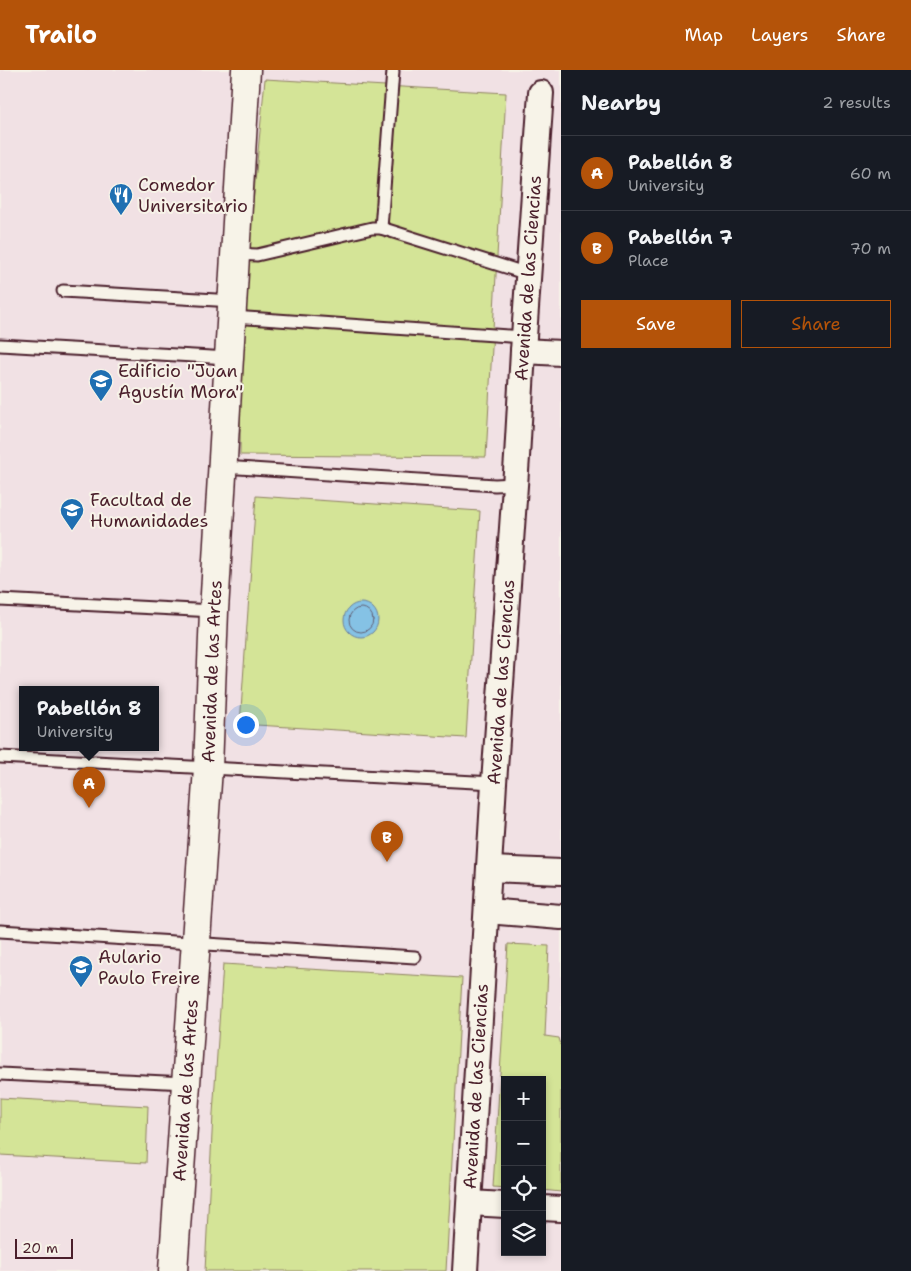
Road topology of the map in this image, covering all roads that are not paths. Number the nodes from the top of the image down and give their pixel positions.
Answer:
1 (246, 70) edge
2 (393, 71) edge
3 (540, 93) dead end
4 (381, 228) junction
5 (236, 254) junction
6 (528, 274) junction
7 (63, 291) dead end
8 (232, 309) junction
9 (523, 344) junction
10 (0, 346) edge
11 (561, 353) edge
12 (229, 358) junction
13 (223, 467) junction
14 (515, 484) junction
15 (0, 600) edge
16 (214, 612) junction
17 (0, 757) edge
18 (208, 768) junction
19 (494, 783) junction
20 (489, 869) junction
21 (561, 872) edge
22 (487, 911) junction
23 (561, 917) edge
24 (0, 931) edge
25 (196, 944) junction
26 (415, 957) dead end
27 (0, 1074) edge
28 (186, 1083) junction
29 (470, 1203) junction
30 (501, 1205) edge
31 (546, 1208) edge
32 (561, 1209) edge
33 (173, 1271) edge
34 (465, 1271) edge

1 - 5 street, Avenida de las Artes
2 - 4 lane
3 - 6 street, Avenida de las Ciencias
4 - 5 lane
4 - 6 lane
5 - 8 street, Avenida de las Artes
6 - 9 street, Avenida de las Ciencias
7 - 8 lane
8 - 9 lane
8 - 12 street, Avenida de las Artes
9 - 11 street
9 - 14 street, Avenida de las Ciencias
10 - 12 lane
12 - 13 street, Avenida de las Artes
13 - 14 lane
13 - 16 street, Avenida de las Artes
14 - 19 street, Avenida de las Ciencias
15 - 16 lane
16 - 18 street, Avenida de las Artes
17 - 18 lane
18 - 19 lane
18 - 25 street, Avenida de las Artes
19 - 20 street, Avenida de las Ciencias
20 - 21 street
20 - 22 street, Avenida de las Ciencias
22 - 23 street
22 - 29 street, Avenida de las Ciencias
24 - 25 lane
25 - 26 lane
25 - 28 street, Avenida de las Artes
27 - 28 lane
28 - 33 street, Avenida de las Artes
29 - 30 street
29 - 34 street, Avenida de las Ciencias
31 - 32 street

